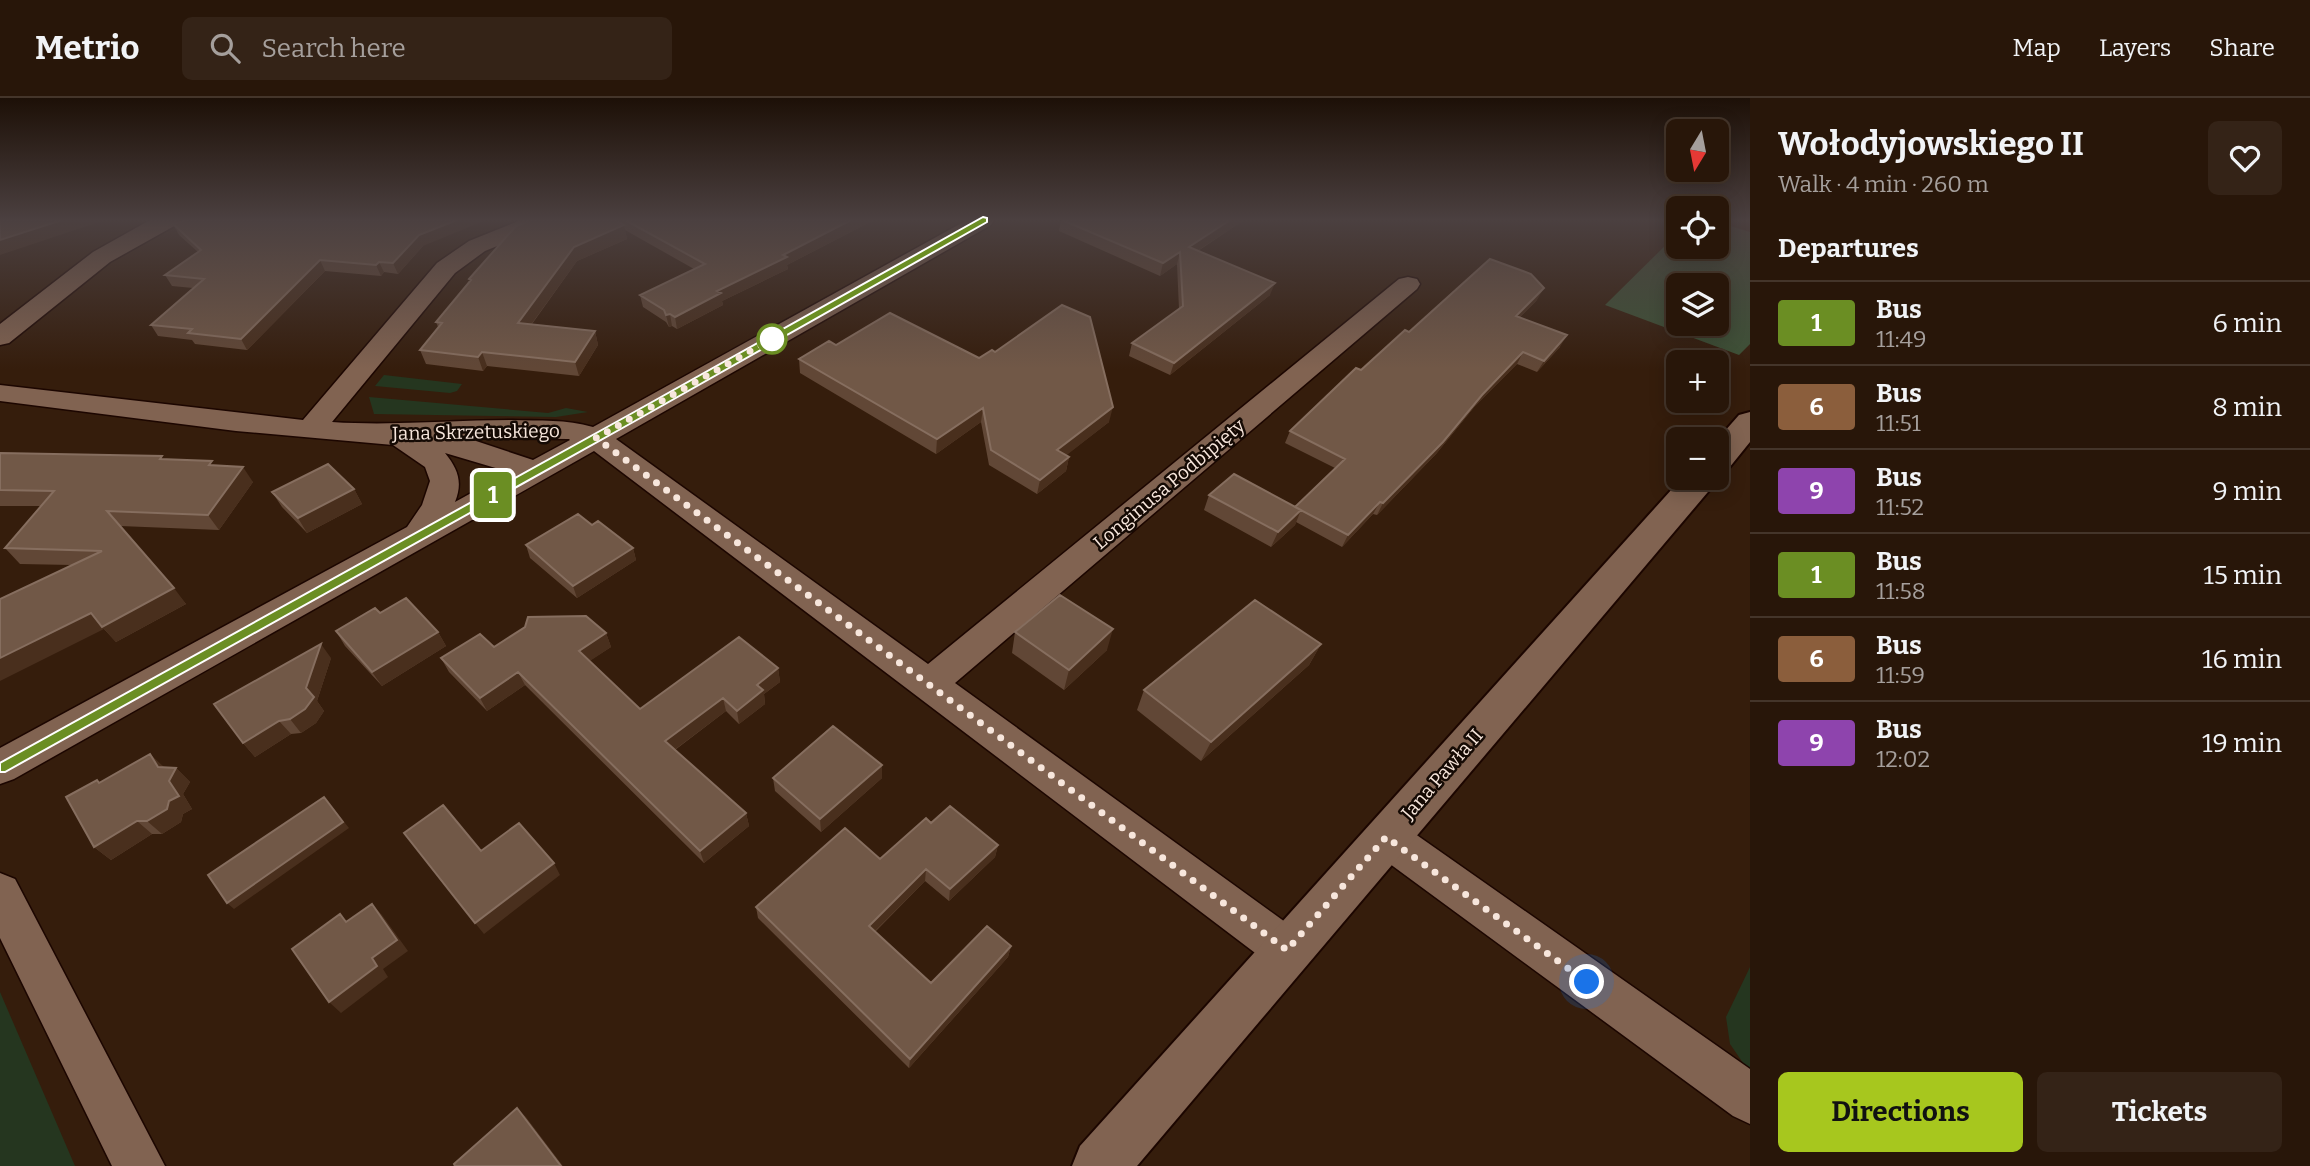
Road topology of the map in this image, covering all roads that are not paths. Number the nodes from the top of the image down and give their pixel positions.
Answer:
1 (86, 270) edge
2 (444, 270) edge
3 (895, 270) edge
4 (1408, 284) dead end
5 (0, 337) edge
6 (0, 393) edge
7 (1750, 422) edge
8 (310, 430) junction
9 (377, 433) junction
10 (596, 438) junction
11 (1729, 446) edge
12 (535, 472) junction
13 (1690, 490) edge
14 (418, 536) junction
15 (929, 684) junction
16 (0, 767) edge
17 (1386, 837) junction
18 (0, 893) edge
19 (1287, 950) junction
20 (1750, 1099) edge
21 (139, 1166) edge
22 (1100, 1166) edge

1 - 5 street
2 - 8 street
3 - 10 street
4 - 15 street, Longinusa Podbipięty
6 - 8 street, Jana Skrzetuskiego
7 - 11 main road
8 - 9 street, Jana Skrzetuskiego
9 - 10 street, Jana Skrzetuskiego
9 - 12 street, Jana Skrzetuskiego
9 - 14 street, Jana Skrzetuskiego
10 - 12 street
10 - 15 street, Jana Skrzetuskiego
12 - 14 street
13 - 17 main road, Jana Pawła II
14 - 16 street
15 - 19 street, Jana Skrzetuskiego
17 - 19 main road, Jana Pawła II
17 - 20 street
18 - 21 street
19 - 22 main road, Jana Pawła II

